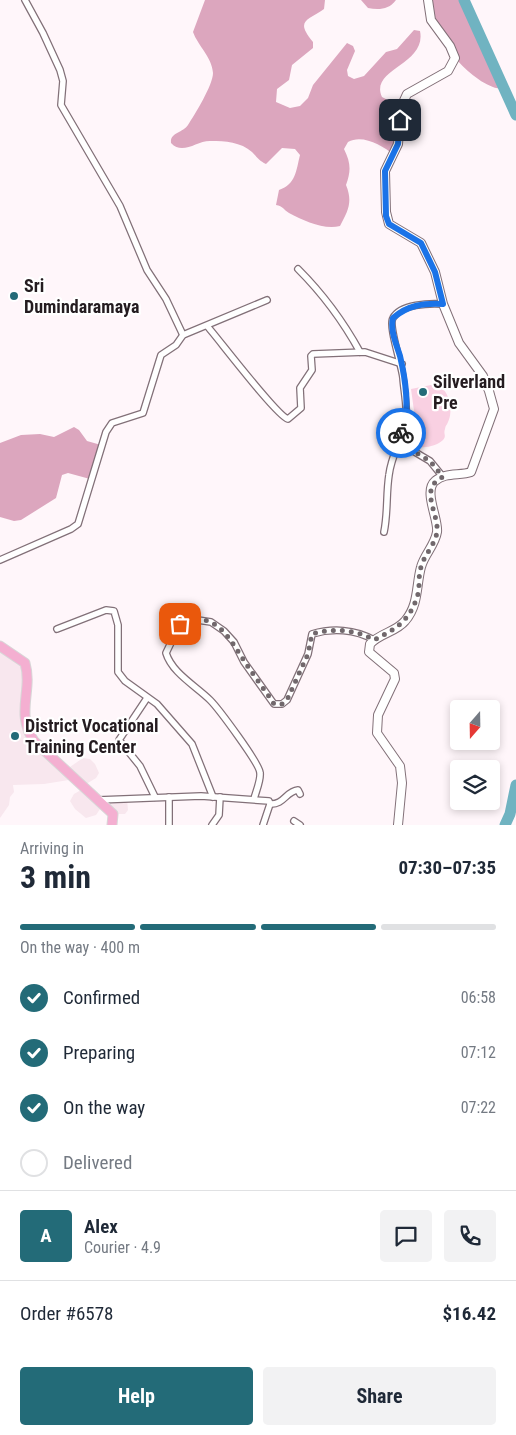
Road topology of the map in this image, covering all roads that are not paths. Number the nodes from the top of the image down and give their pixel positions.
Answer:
1 (25, 0) edge
2 (428, 0) edge
3 (298, 270) dead end
4 (267, 300) dead end
5 (443, 304) junction
6 (208, 327) junction
7 (183, 335) junction
8 (360, 352) junction
9 (402, 364) junction
10 (398, 442) junction
11 (443, 477) junction
12 (384, 532) dead end
13 (0, 560) edge
14 (57, 629) dead end
15 (374, 640) junction
16 (0, 646) edge
17 (146, 698) junction
18 (300, 794) dead end
19 (155, 797) junction
20 (169, 797) junction
21 (216, 797) junction
22 (254, 799) junction
23 (98, 800) junction
24 (270, 804) junction
25 (294, 821) dead end
26 (112, 825) edge
27 (169, 825) edge
28 (212, 825) edge
29 (263, 825) edge
30 (300, 825) edge
31 (398, 825) edge

1 - 7 street
2 - 5 street
3 - 8 street
4 - 6 street
5 - 9 street
5 - 11 street
6 - 7 street
6 - 8 street
7 - 13 street
8 - 9 street
9 - 10 street
10 - 11 street
10 - 12 street
11 - 15 street
14 - 17 street
15 - 22 street
15 - 31 street
16 - 23 main road
17 - 19 street
17 - 21 street
18 - 24 street
19 - 20 street
19 - 23 street
20 - 21 street
20 - 27 street
21 - 22 street
21 - 28 street
22 - 24 street
23 - 26 main road
24 - 29 street
25 - 30 street

